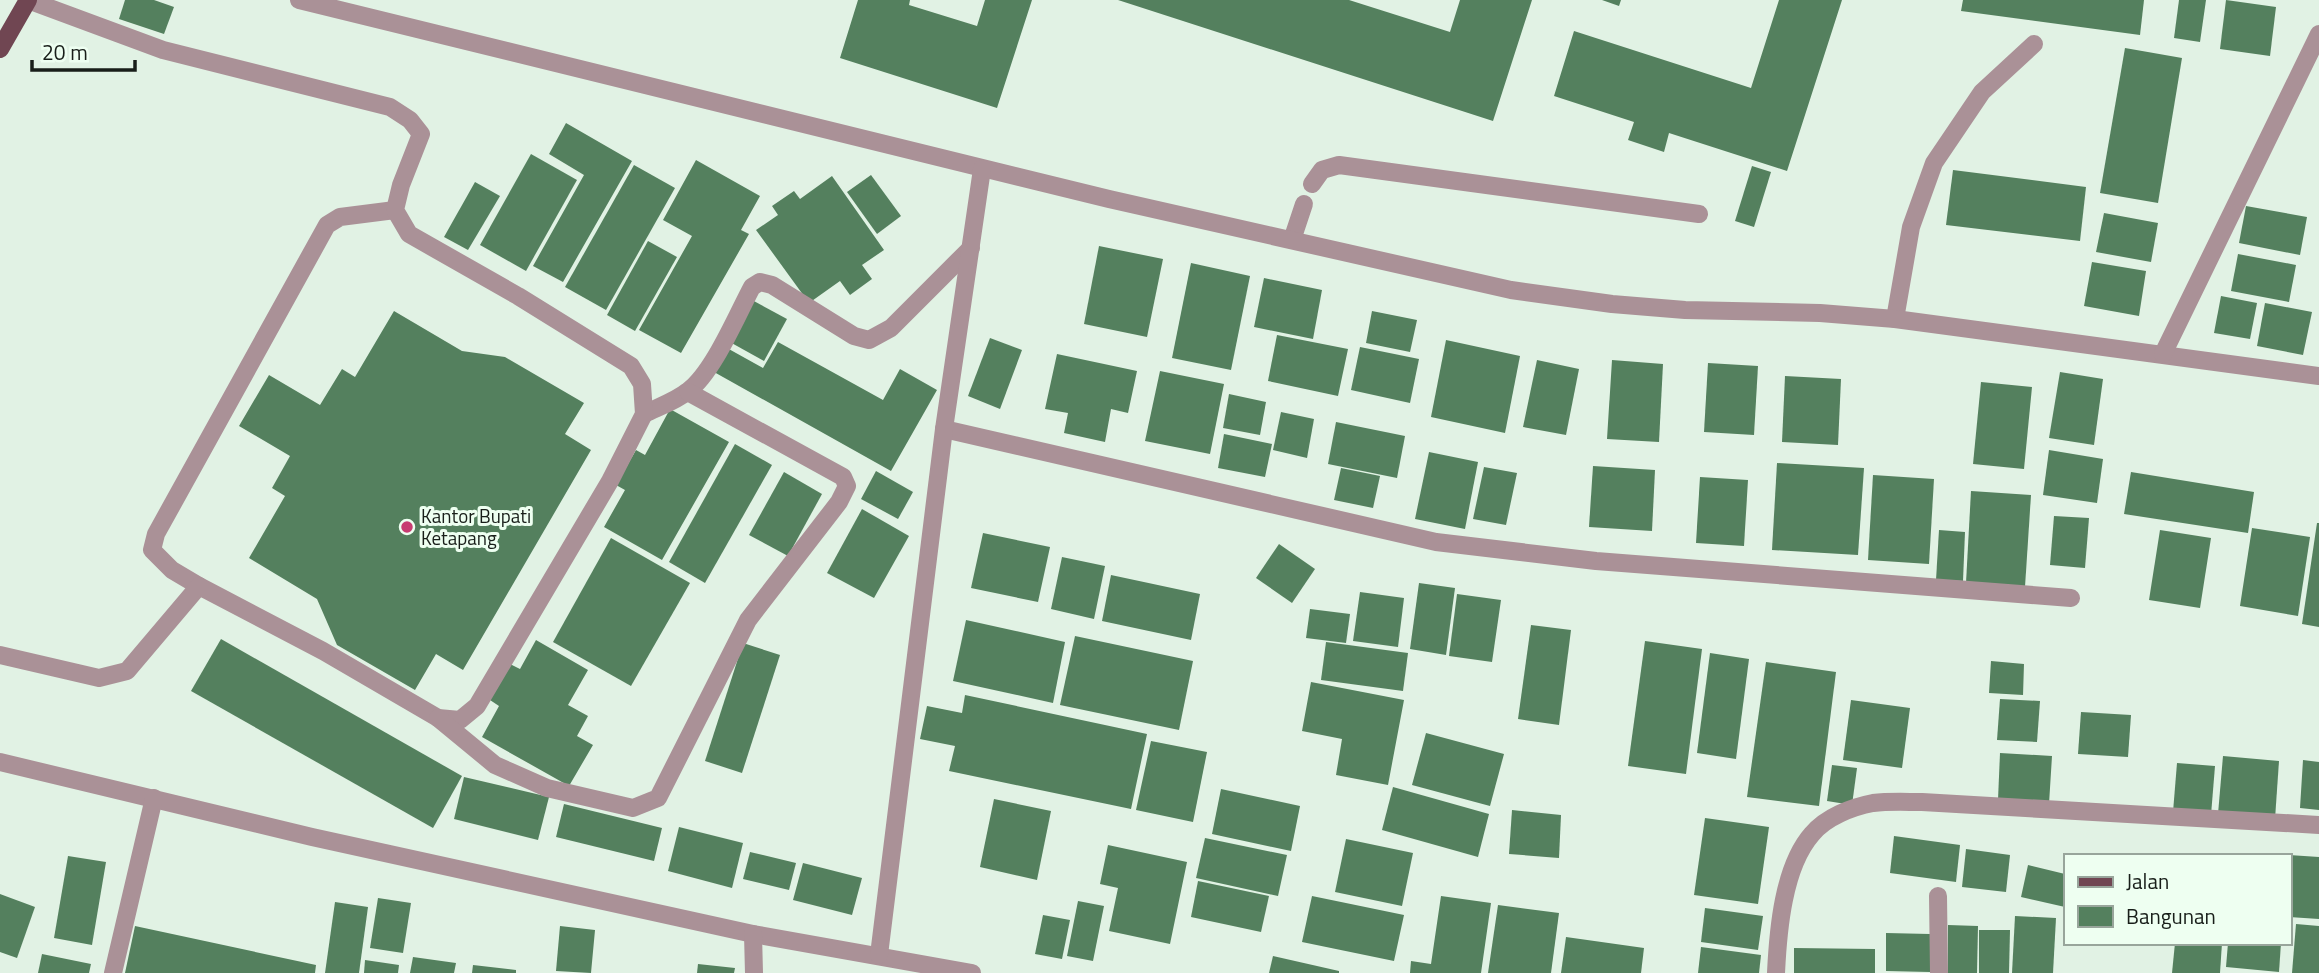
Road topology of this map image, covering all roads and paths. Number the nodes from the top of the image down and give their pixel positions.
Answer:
1 (28, 0) edge
2 (299, 0) edge
3 (2319, 34) edge
4 (2034, 44) dead end
5 (0, 49) edge
6 (982, 169) junction
7 (1311, 184) dead end
8 (1304, 204) dead end
9 (395, 210) junction
10 (1699, 214) dead end
11 (1292, 240) junction
12 (971, 248) junction
13 (1895, 319) junction
14 (2162, 354) junction
15 (2319, 376) edge
16 (688, 392) junction
17 (644, 414) junction
18 (944, 429) junction
19 (199, 586) junction
20 (2071, 598) dead end
21 (0, 654) edge
22 (438, 718) junction
23 (0, 762) edge
24 (154, 798) junction
25 (2319, 825) edge
26 (1938, 896) dead end
27 (753, 934) junction
28 (879, 956) junction
29 (922, 968) edge
30 (113, 973) edge
31 (754, 973) edge
32 (972, 973) edge
33 (1776, 973) edge
34 (1939, 973) edge

1 - 5 main road
1 - 9 street
2 - 6 street
3 - 14 street
4 - 13 street
6 - 11 street
6 - 12 street
7 - 10 street
8 - 11 street
9 - 17 street
9 - 19 street
11 - 13 street
12 - 16 street
12 - 18 street
13 - 14 street
14 - 15 street
16 - 17 street
16 - 22 street
17 - 22 street
18 - 20 street
18 - 28 street
19 - 21 street
19 - 22 street
23 - 24 street
24 - 27 street
24 - 30 street
25 - 33 street
26 - 34 street
27 - 28 street
27 - 31 street
28 - 29 street
29 - 32 street

